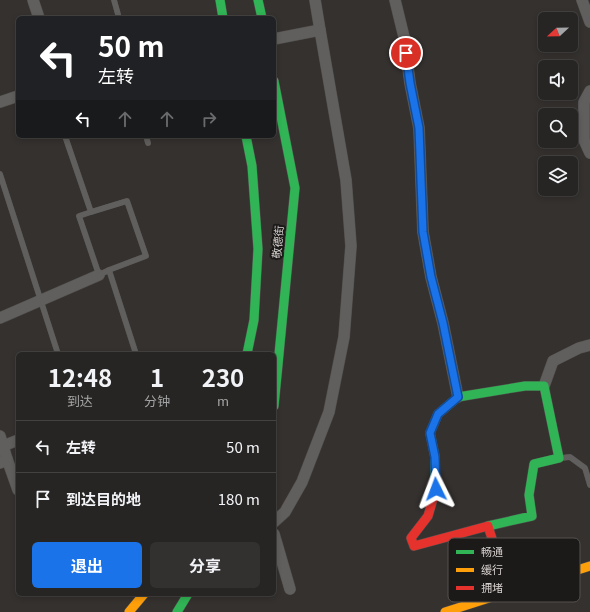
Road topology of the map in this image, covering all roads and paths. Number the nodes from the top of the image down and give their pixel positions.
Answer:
1 (33, 0) edge
2 (114, 0) edge
3 (220, 0) edge
4 (258, 0) edge
5 (315, 0) edge
6 (395, 0) edge
7 (582, 0) edge
8 (38, 16) edge
9 (118, 16) edge
10 (223, 16) edge
11 (262, 16) edge
12 (590, 22) edge
13 (320, 30) junction
14 (276, 39) edge
15 (590, 90) edge
16 (276, 91) edge
17 (16, 97) edge
18 (0, 102) edge
19 (66, 138) edge
20 (147, 138) edge
21 (246, 138) edge
22 (148, 143) dead end
23 (590, 152) edge
24 (0, 174) edge
25 (91, 212) junction
26 (104, 272) junction
27 (42, 300) junction
28 (0, 318) edge
29 (590, 345) edge
30 (57, 352) edge
31 (135, 352) edge
32 (247, 352) edge
33 (276, 385) edge
34 (544, 386) junction
35 (458, 397) junction
36 (16, 440) edge
37 (2, 441) edge
38 (559, 458) junction
39 (4, 461) edge
40 (590, 485) edge
41 (16, 486) edge
42 (276, 520) edge
43 (488, 526) junction
44 (492, 538) edge
45 (276, 541) edge
46 (590, 566) edge
47 (580, 569) edge
48 (290, 589) dead end
49 (142, 596) edge
50 (187, 596) edge
51 (477, 602) edge
52 (129, 612) edge
53 (177, 612) edge
54 (445, 612) edge

1 - 8 street
2 - 9 lane
3 - 10 street
4 - 11 street
5 - 13 street
6 - 35 street
7 - 12 street
13 - 14 street
13 - 42 street
15 - 23 street
16 - 33 street, 敬德街
17 - 18 street
19 - 25 lane
20 - 22 lane
21 - 32 street, 敬德街
24 - 27 lane
25 - 26 lane
25 - 26 lane
26 - 27 street
26 - 31 lane
27 - 28 street
27 - 30 lane
29 - 34 street
34 - 35 street
34 - 38 street
35 - 43 street
36 - 37 street
37 - 39 street
38 - 40 lane
38 - 43 street
39 - 41 street
43 - 44 street
45 - 48 street
46 - 47 street
49 - 52 street
50 - 53 street
51 - 54 street

